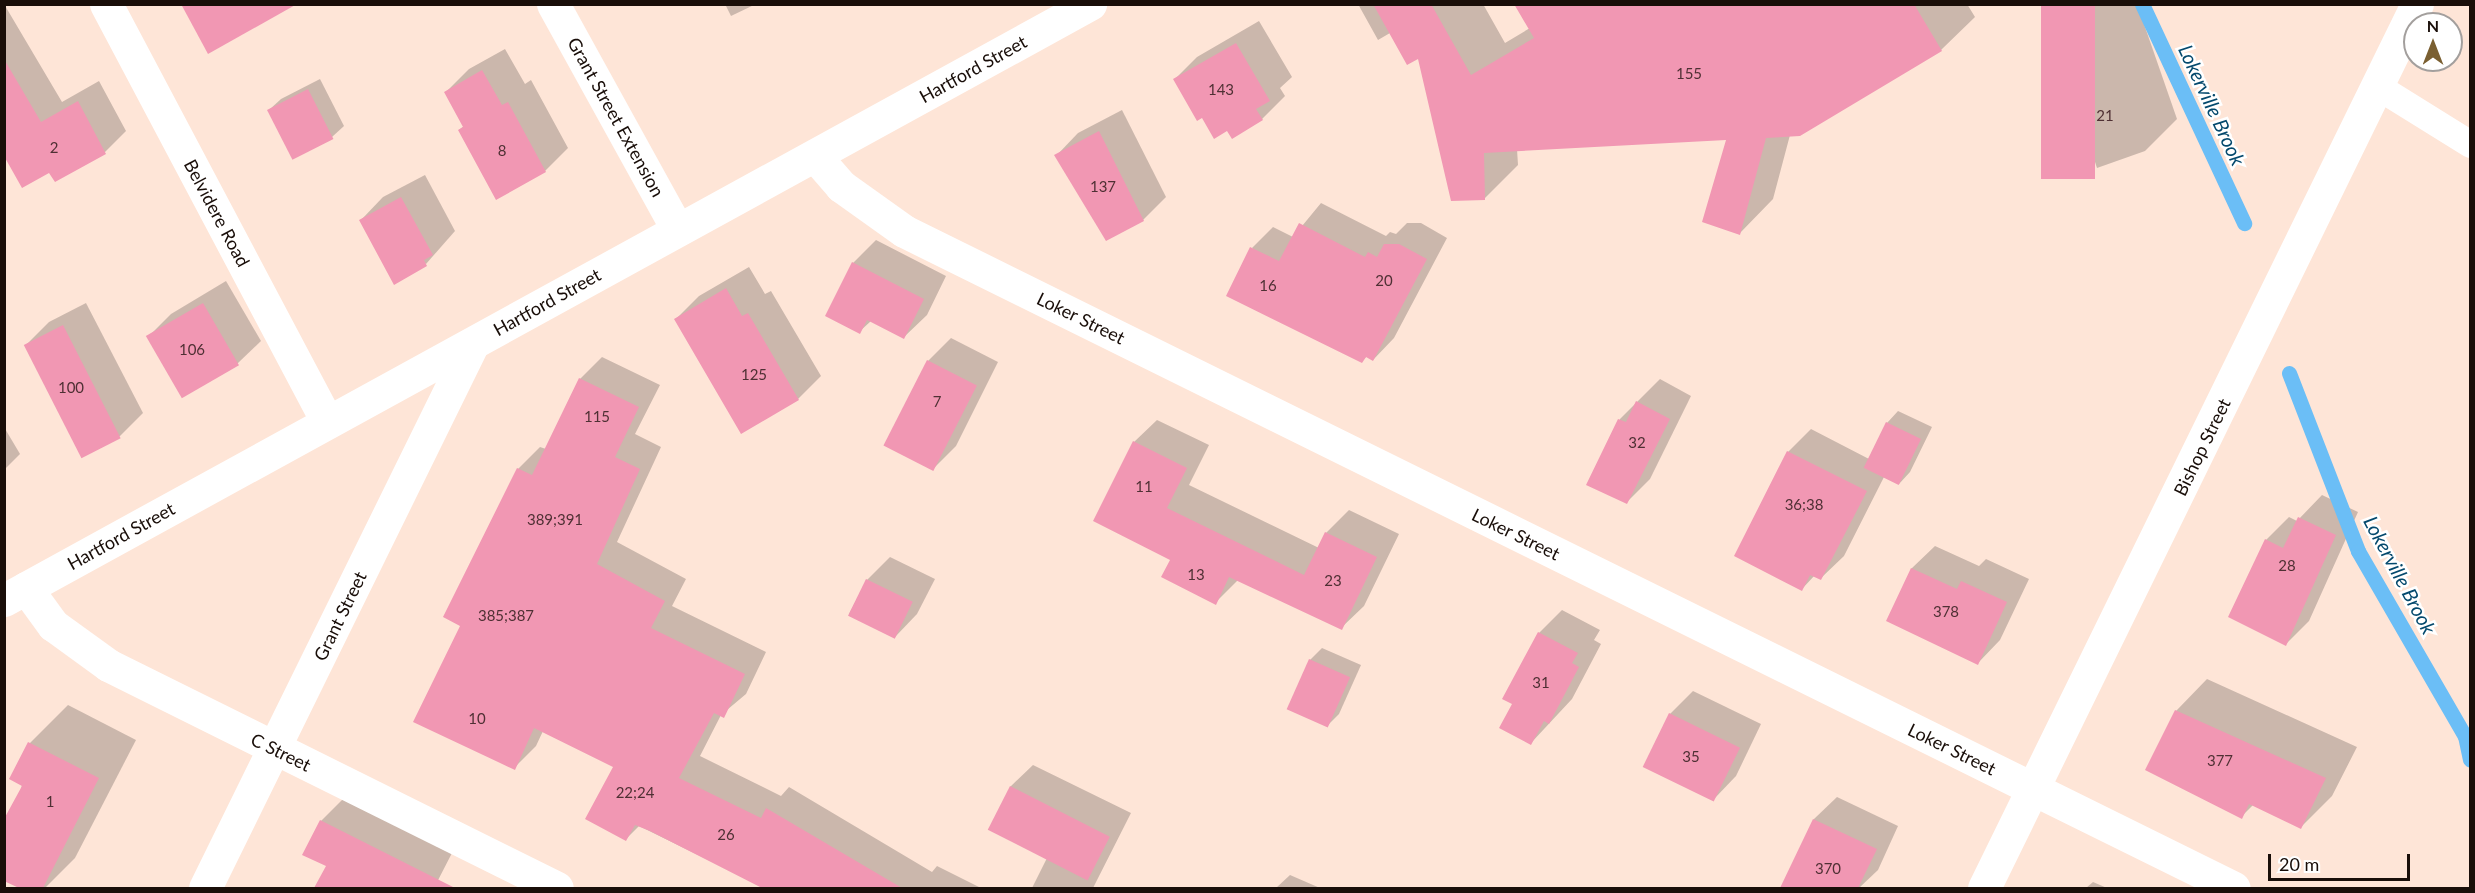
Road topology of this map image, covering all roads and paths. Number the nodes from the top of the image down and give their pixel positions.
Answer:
1 (106, 4) edge
2 (554, 4) edge
3 (1090, 4) edge
4 (2417, 4) edge
5 (2377, 86) junction
6 (2470, 144) edge
7 (815, 156) junction
8 (678, 230) junction
9 (473, 343) junction
10 (327, 422) junction
11 (15, 594) edge
12 (274, 749) junction
13 (2033, 789) junction
14 (205, 888) edge
15 (557, 888) edge
16 (1984, 888) edge
17 (2234, 888) edge

1 - 10 street, Belvidere Road
2 - 8 street, Grant Street Extension
3 - 7 street, Hartford Street
4 - 5 street, Bishop Street
5 - 6 lane
5 - 13 street, Bishop Street
7 - 8 street, Hartford Street
7 - 13 street, Loker Street
8 - 9 street, Hartford Street
9 - 10 street, Hartford Street
9 - 12 street, Grant Street
10 - 11 street, Hartford Street
11 - 12 street, C Street
12 - 14 street, Grant Street
12 - 15 street, C Street
13 - 16 street, Bishop Street
13 - 17 street, Loker Street

